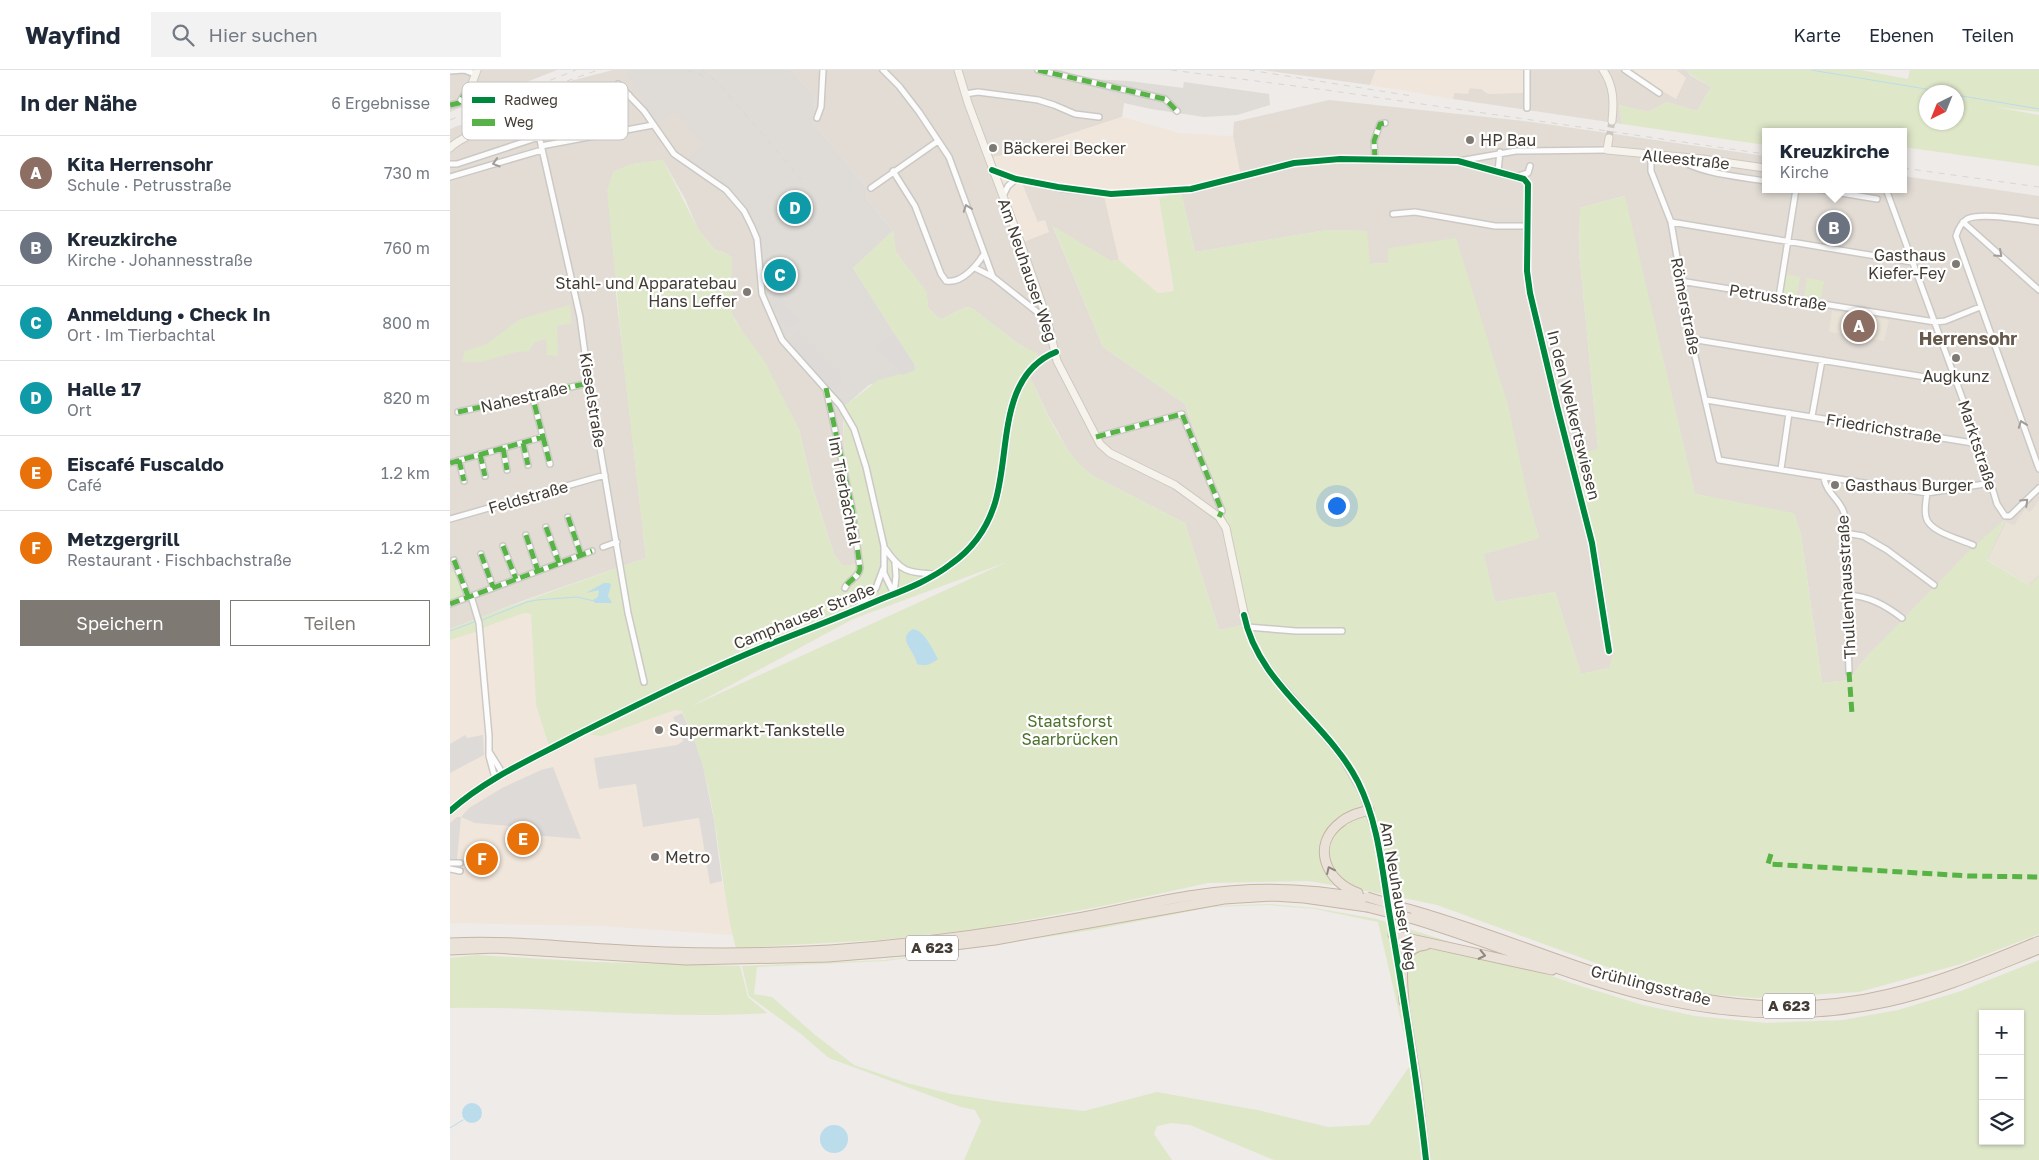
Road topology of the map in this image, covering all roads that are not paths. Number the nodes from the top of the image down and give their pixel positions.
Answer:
1 (459, 70) edge
2 (823, 70) edge
3 (883, 70) edge
4 (958, 70) edge
5 (1038, 70) edge
6 (1528, 70) edge
7 (1603, 70) edge
8 (1625, 70) edge
9 (450, 71) edge
10 (476, 72) edge
11 (1659, 93) dead end
12 (965, 94) junction
13 (628, 95) edge
14 (462, 98) edge
15 (450, 105) edge
16 (1527, 108) dead end
17 (1177, 111) dead end
18 (1099, 117) dead end
19 (817, 118) dead end
20 (1612, 121) tunnel mouth
21 (1385, 123) dead end
22 (653, 125) junction
23 (628, 130) edge
24 (1609, 138) tunnel mouth
25 (462, 139) edge
26 (530, 140) edge
27 (540, 140) edge
28 (581, 140) edge
29 (938, 140) junction
30 (450, 148) edge
31 (542, 148) junction
32 (1607, 150) junction
33 (1500, 152) junction
34 (1651, 154) junction
35 (1674, 157) junction
36 (1375, 159) junction
37 (1458, 161) junction
38 (450, 164) edge
39 (1530, 166) dead end
40 (1762, 168) edge
41 (992, 170) junction
42 (893, 171) junction
43 (1498, 171) junction
44 (450, 177) edge
45 (1518, 177) junction
46 (1016, 179) junction
47 (1762, 180) edge
48 (871, 188) dead end
49 (1795, 193) edge
50 (1841, 193) edge
51 (1887, 193) edge
52 (1003, 196) junction
53 (1877, 199) dead end
54 (1393, 214) dead end
55 (1672, 222) junction
56 (1963, 222) junction
57 (2039, 222) edge
58 (1528, 226) junction
59 (1786, 241) junction
60 (984, 254) junction
61 (1912, 262) junction
62 (975, 268) junction
63 (993, 277) junction
64 (1680, 281) junction
65 (2039, 290) edge
66 (1779, 297) junction
67 (1980, 307) junction
68 (1046, 319) junction
69 (1935, 322) junction
70 (1690, 339) junction
71 (1056, 352) junction
72 (1822, 360) junction
73 (1956, 382) junction
74 (589, 383) junction
75 (826, 388) junction
76 (532, 395) junction
77 (1706, 400) junction
78 (458, 412) dead end
79 (1789, 413) junction
80 (1812, 416) junction
81 (1096, 437) junction
82 (543, 438) junction
83 (523, 443) junction
84 (1979, 444) junction
85 (503, 448) junction
86 (480, 454) junction
87 (459, 460) junction
88 (450, 463) edge
89 (550, 464) dead end
90 (528, 465) dead end
91 (1781, 469) junction
92 (507, 470) dead end
93 (2039, 470) edge
94 (605, 475) junction
95 (485, 476) dead end
96 (1824, 478) junction
97 (464, 481) dead end
98 (1992, 482) junction
99 (2039, 488) edge
100 (1927, 493) junction
101 (1219, 516) junction
102 (568, 517) dead end
103 (450, 519) edge
104 (546, 527) dead end
105 (1845, 533) junction
106 (526, 535) dead end
107 (617, 542) junction
108 (503, 546) dead end
109 (884, 546) junction
110 (1973, 546) dead end
111 (603, 547) dead end
112 (592, 551) dead end
113 (481, 554) dead end
114 (581, 555) junction
115 (454, 560) dead end
116 (559, 563) junction
117 (895, 563) junction
118 (884, 566) junction
119 (538, 571) junction
120 (937, 574) junction
121 (516, 579) junction
122 (1934, 585) dead end
123 (493, 587) junction
124 (845, 588) dead end
125 (894, 594) junction
126 (1847, 595) junction
127 (469, 596) junction
128 (450, 604) edge
129 (852, 612) junction
130 (1902, 618) dead end
131 (1247, 627) junction
132 (1342, 631) dead end
133 (1609, 650) dead end
134 (1849, 672) dead end
135 (644, 682) dead end
136 (490, 753) junction
137 (503, 774) junction
138 (495, 778) junction
139 (450, 810) edge
140 (1369, 810) junction
141 (450, 863) edge
142 (460, 863) dead end
143 (450, 869) edge
144 (460, 870) dead end
145 (1367, 901) junction
146 (1411, 914) junction
147 (1393, 935) junction
148 (2039, 942) edge
149 (450, 943) edge
150 (1434, 945) junction
151 (2039, 949) edge
152 (450, 950) edge
153 (1585, 977) junction
154 (1404, 1002) junction
155 (1426, 1160) edge

1 - 9 street
1 - 10 street
2 - 19 street
3 - 29 street
4 - 12 street, Am Neuhauser Weg
5 - 17 street
6 - 16 street
7 - 20 street
8 - 11 street
12 - 18 street
12 - 41 street, Am Neuhauser Weg
13 - 22 street, Im Tierbachtal
14 - 15 street
21 - 36 street
22 - 23 street
22 - 75 street, Im Tierbachtal
24 - 32 street
25 - 30 street
26 - 38 street
27 - 31 street, Kieselstraße
28 - 31 street
29 - 42 street
60 -> 29 street
31 -> 44 street
31 - 74 street, Kieselstraße
32 - 33 street
32 - 34 street, Alleestraße
33 - 37 street
33 - 43 street
34 - 35 street, Alleestraße
34 - 55 street, Römerstraße
35 - 40 street, Alleestraße
35 - 47 street
36 - 37 street
36 - 46 street
37 - 43 street
39 - 45 street
41 - 46 street
41 - 52 street, Am Neuhauser Weg
42 - 48 street
42 - 62 street
43 - 45 street
45 - 58 street, In den Welkertswiesen
46 - 52 street
49 - 59 street
50 - 53 street
51 - 61 street, Marktstraße
52 - 68 street, Am Neuhauser Weg
54 - 58 street
55 - 59 street
55 - 64 street, Römerstraße
56 - 57 street
56 -> 65 street
56 - 67 street
58 - 133 street, In den Welkertswiesen
59 - 61 street
59 - 66 street
60 - 62 street
60 - 63 street
61 - 69 street, Marktstraße
62 - 63 street
63 - 68 street
64 - 66 street, Petrusstraße
64 - 70 street, Römerstraße
66 - 69 street, Petrusstraße
67 - 69 street
93 -> 67 street
68 - 71 street, Am Neuhauser Weg
69 - 73 street, Marktstraße
70 - 72 street
70 - 77 street, Römerstraße
71 - 81 street, Am Neuhauser Weg
71 - 120 street, Camphauser Straße
72 - 73 street
72 - 80 street
73 - 84 street, Marktstraße
74 - 76 street, Nahestraße
74 - 94 street, Kieselstraße
75 - 109 street, Im Tierbachtal
75 - 124 street, Im Tierbachtal
76 - 78 street, Nahestraße
76 - 82 street
77 - 79 street, Friedrichstraße
77 - 91 street, Römerstraße
79 - 80 street, Friedrichstraße
79 - 91 street
80 - 84 street, Friedrichstraße
81 - 101 street, Am Neuhauser Weg
81 - 101 street, Am Neuhauser Weg
82 - 83 street
82 - 89 street
83 - 85 street
83 - 90 street
84 - 98 street, Marktstraße
85 - 86 street
85 - 92 street
86 - 87 street
86 - 95 street
87 - 88 street
87 - 97 street
91 - 96 street
94 - 103 street, Feldstraße
94 - 107 street, Kieselstraße
96 - 100 street
96 - 105 street, Thullenhausstraße
98 -> 99 street, Marktstraße
98 - 100 street
100 - 110 street
101 - 131 street, Am Neuhauser Weg
102 - 114 street
104 - 116 street
105 - 122 street
105 - 126 street, Thullenhausstraße
106 - 119 street
107 - 111 street
107 - 135 street, Kieselstraße
108 - 121 street
109 - 117 street, Im Tierbachtal
109 - 118 street, Im Tierbachtal
112 - 114 street
113 - 123 street
114 - 116 street
115 - 127 street
116 - 119 street
117 - 120 street
117 - 125 street
118 - 125 street, Im Tierbachtal
118 - 129 street, Im Tierbachtal
119 - 121 street
120 - 125 street, Camphauser Straße
121 - 123 street
123 - 127 street
125 - 129 street, Camphauser Straße
126 - 130 street
126 - 134 street, Thullenhausstraße
127 - 128 street
127 - 136 street
129 - 137 street, Camphauser Straße
131 - 132 street
131 - 140 street, Am Neuhauser Weg
136 - 137 street
136 - 138 street
137 - 138 street, Camphauser Straße
138 - 139 street, Camphauser Straße
145 -> 140 highway
140 - 147 street, Am Neuhauser Weg
141 - 142 street
143 - 144 street
145 - 146 highway, A 623, bridge
145 - 146 highway, A 623, bridge
145 - 149 highway, A 623
145 - 152 highway, A 623
146 - 148 highway, Grühlingsstraße / A 623
146 - 153 highway, A 623
147 - 150 highway
147 - 154 street, Am Neuhauser Weg
150 -> 153 highway
150 - 154 highway
151 - 153 highway, A 623
154 - 155 street, Am Neuhauser Weg

